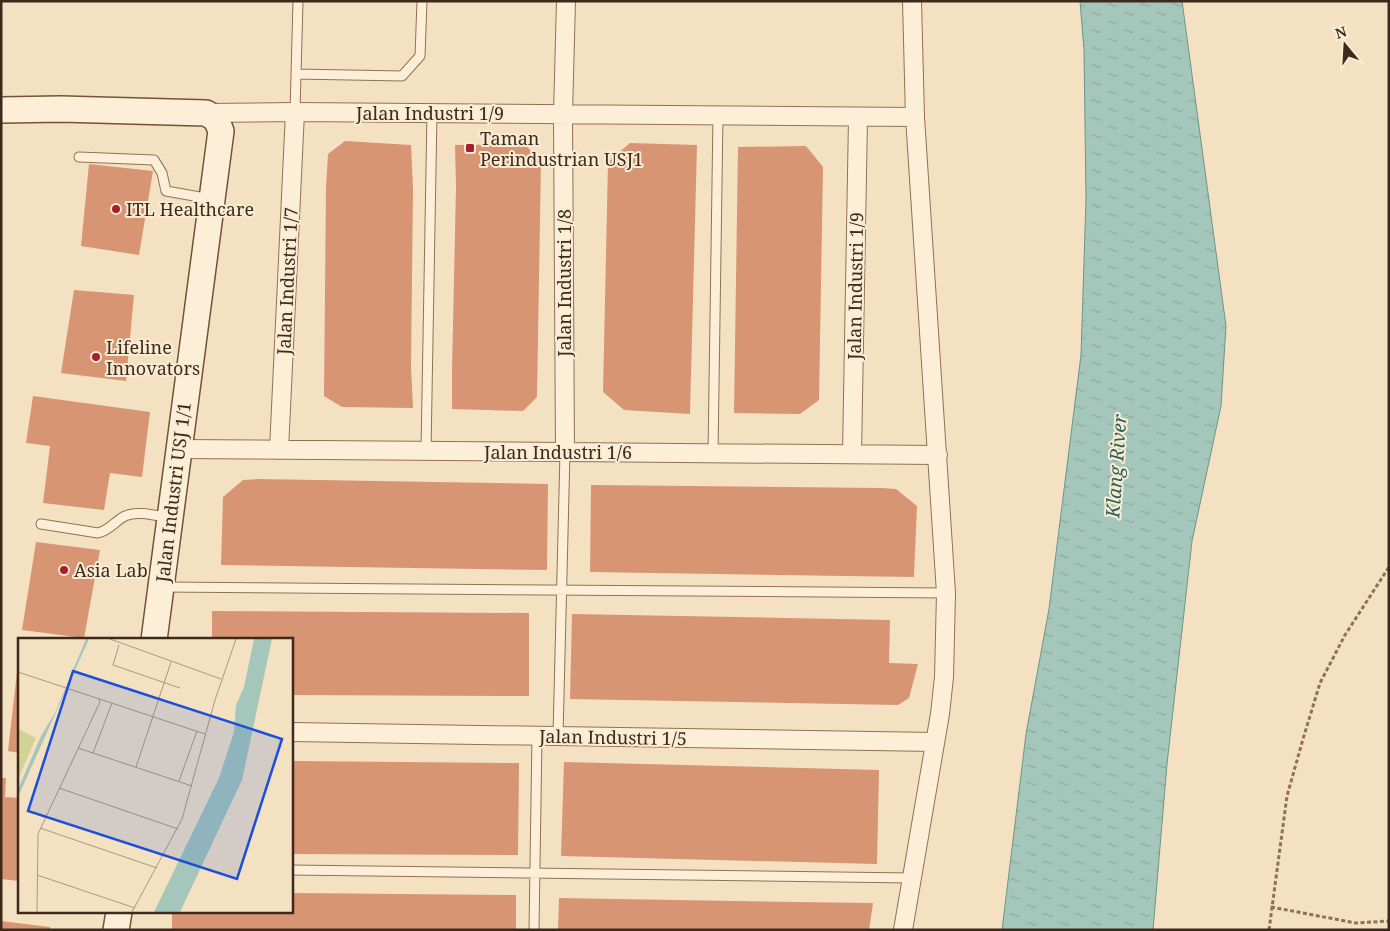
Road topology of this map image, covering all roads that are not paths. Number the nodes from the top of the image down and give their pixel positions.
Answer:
1 (298, 1) edge
2 (422, 1) edge
3 (566, 1) edge
4 (912, 1) edge
5 (296, 74) junction
6 (2, 110) edge
7 (295, 112) junction
8 (206, 113) junction
9 (432, 113) junction
10 (563, 114) junction
11 (718, 116) junction
12 (915, 117) junction
13 (858, 118) junction
14 (78, 157) dead end
15 (212, 199) junction
16 (178, 450) junction
17 (279, 450) junction
18 (426, 451) junction
19 (564, 452) junction
20 (713, 453) junction
21 (852, 454) junction
22 (938, 455) junction
23 (170, 518) junction
24 (41, 524) dead end
25 (161, 587) junction
26 (561, 589) junction
27 (946, 593) junction
28 (154, 638) edge
29 (292, 732) edge
30 (538, 736) junction
31 (558, 736) junction
32 (935, 742) junction
33 (292, 870) edge
34 (535, 873) junction
35 (912, 878) junction
36 (118, 914) edge
37 (116, 930) edge
38 (534, 930) edge
39 (903, 930) edge

1 - 5 lane
2 - 5 lane
3 - 10 street, Jalan Industri 1/8
4 - 12 street
5 - 7 lane
6 - 8 street, Jalan Industri 1/9
7 - 8 street, Jalan Industri 1/9
7 - 9 street, Jalan Industri 1/9
7 - 17 street, Jalan Industri 1/7
8 - 15 street, Jalan Industri USJ 1/1
9 - 10 street, Jalan Industri 1/9
9 - 18 lane
10 - 11 street, Jalan Industri 1/9
10 - 19 street, Jalan Industri 1/8
11 - 13 street, Jalan Industri 1/9
11 - 20 lane
12 - 13 street, Jalan Industri 1/9
12 - 22 street
13 - 21 street, Jalan Industri 1/9
14 - 15 lane
15 - 16 street, Jalan Industri USJ 1/1
16 - 17 street, Jalan Industri 1/6
16 - 23 street, Jalan Industri USJ 1/1
17 - 18 street, Jalan Industri 1/6
18 - 19 street, Jalan Industri 1/6
19 - 20 street, Jalan Industri 1/6
19 - 26 lane
20 - 21 street, Jalan Industri 1/6
21 - 22 street, Jalan Industri 1/6
22 - 27 street
23 - 24 lane
23 - 25 street, Jalan Industri USJ 1/1
25 - 26 lane
25 - 28 street, Jalan Industri USJ 1/1
26 - 27 lane
26 - 31 lane
27 - 32 street
29 - 30 street, Jalan Industri 1/5
30 - 31 street, Jalan Industri 1/5
30 - 34 lane
31 - 32 street, Jalan Industri 1/5
32 - 35 street
33 - 34 lane
34 - 35 lane
34 - 38 lane
35 - 39 street
36 - 37 street

